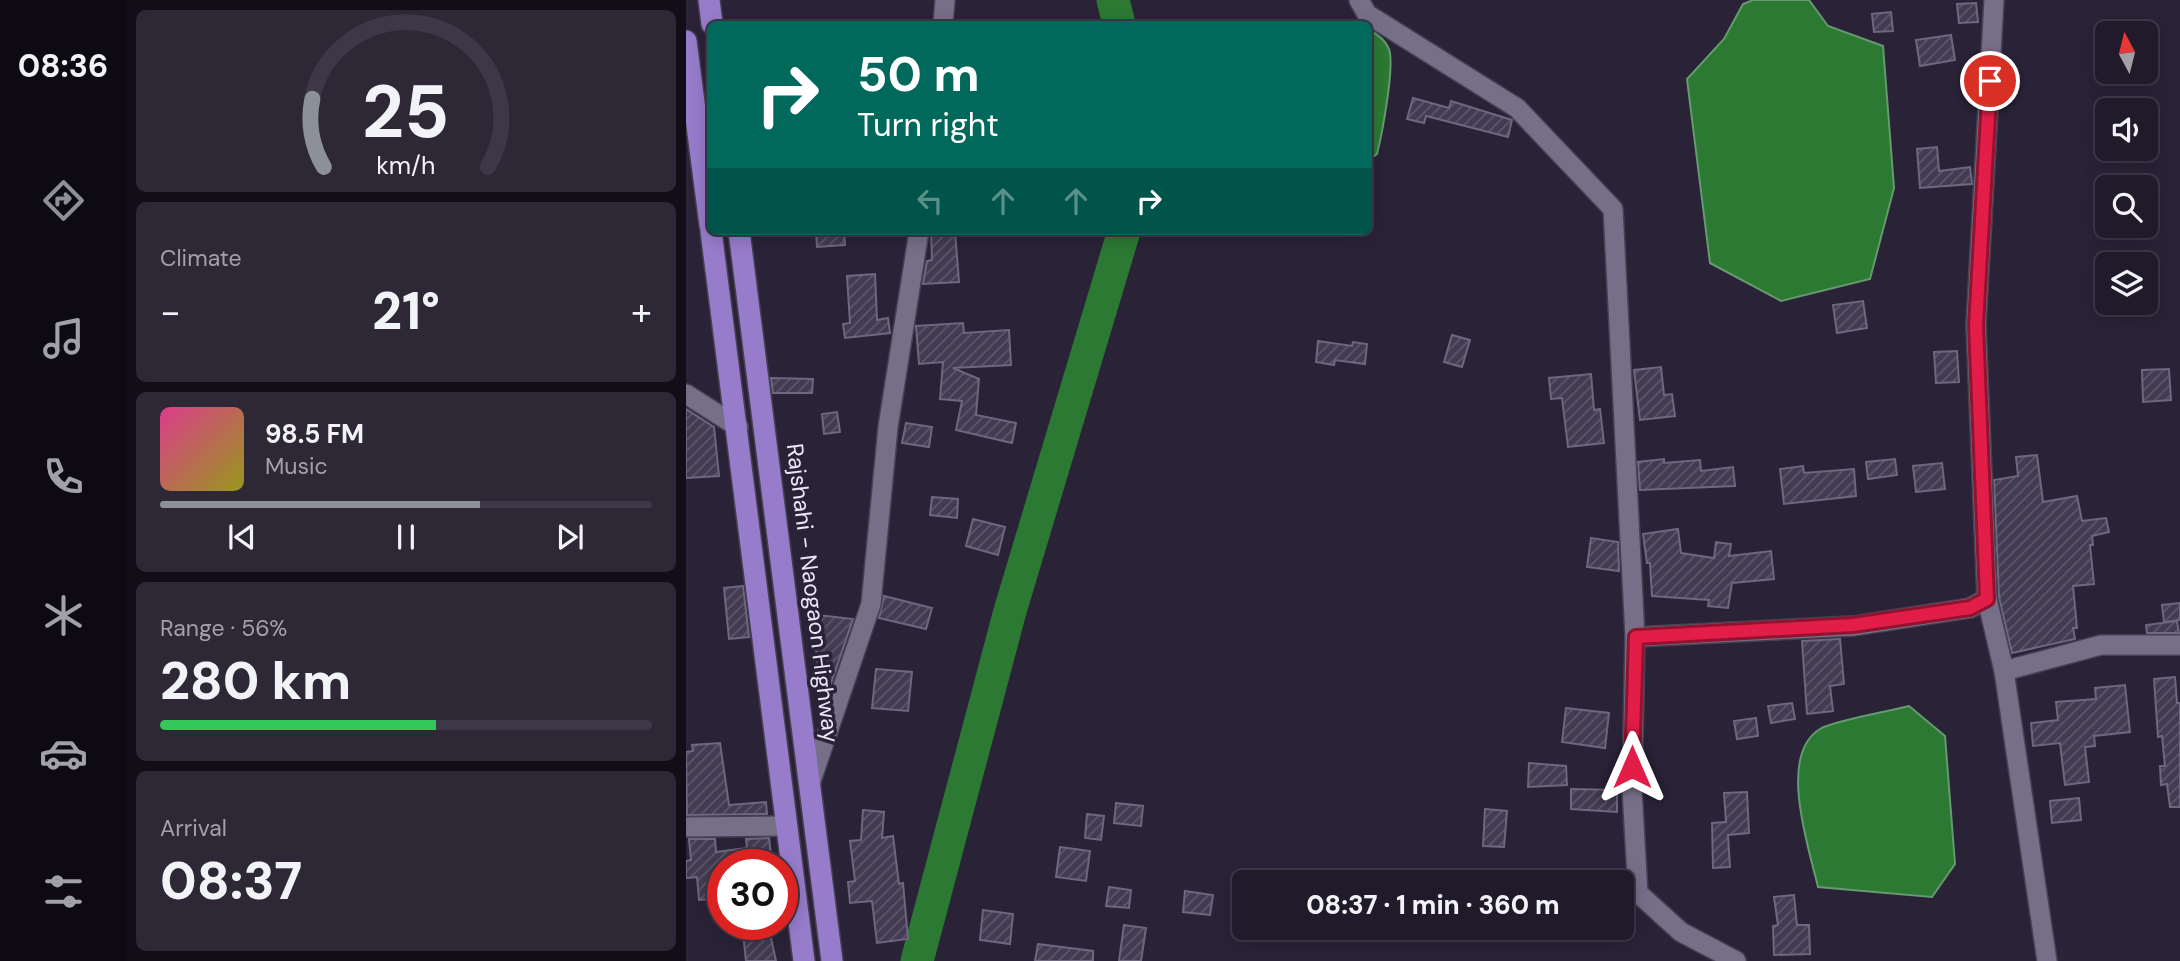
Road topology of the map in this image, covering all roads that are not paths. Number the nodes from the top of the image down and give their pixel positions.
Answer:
1 (709, 0) edge
2 (945, 0) edge
3 (1359, 0) edge
4 (1994, 0) edge
5 (712, 21) edge
6 (943, 21) edge
7 (686, 41) edge
8 (707, 202) edge
9 (712, 235) edge
10 (740, 235) edge
11 (918, 235) edge
12 (686, 394) edge
13 (738, 427) junction
14 (1987, 599) junction
15 (1636, 637) junction
16 (2180, 645) edge
17 (2004, 671) junction
18 (802, 714) junction
19 (774, 717) junction
20 (810, 784) junction
21 (788, 826) junction
22 (686, 827) edge
23 (804, 961) edge
24 (832, 961) edge
25 (1736, 961) edge
26 (2047, 961) edge

1 - 5 main road
2 - 6 street
3 - 15 street
4 - 14 street
7 - 8 main road
9 - 13 main road
10 - 18 main road, Rajshahi - Naogaon Highway
11 - 20 street
12 - 13 street
13 - 19 main road
14 - 15 street
14 - 17 street
15 - 25 street
16 - 17 street
17 - 26 street
18 - 19 main road
18 - 20 main road, Rajshahi - Naogaon Highway
19 - 21 main road
20 - 24 main road, Rajshahi - Naogaon Highway
21 - 22 street
21 - 23 main road

